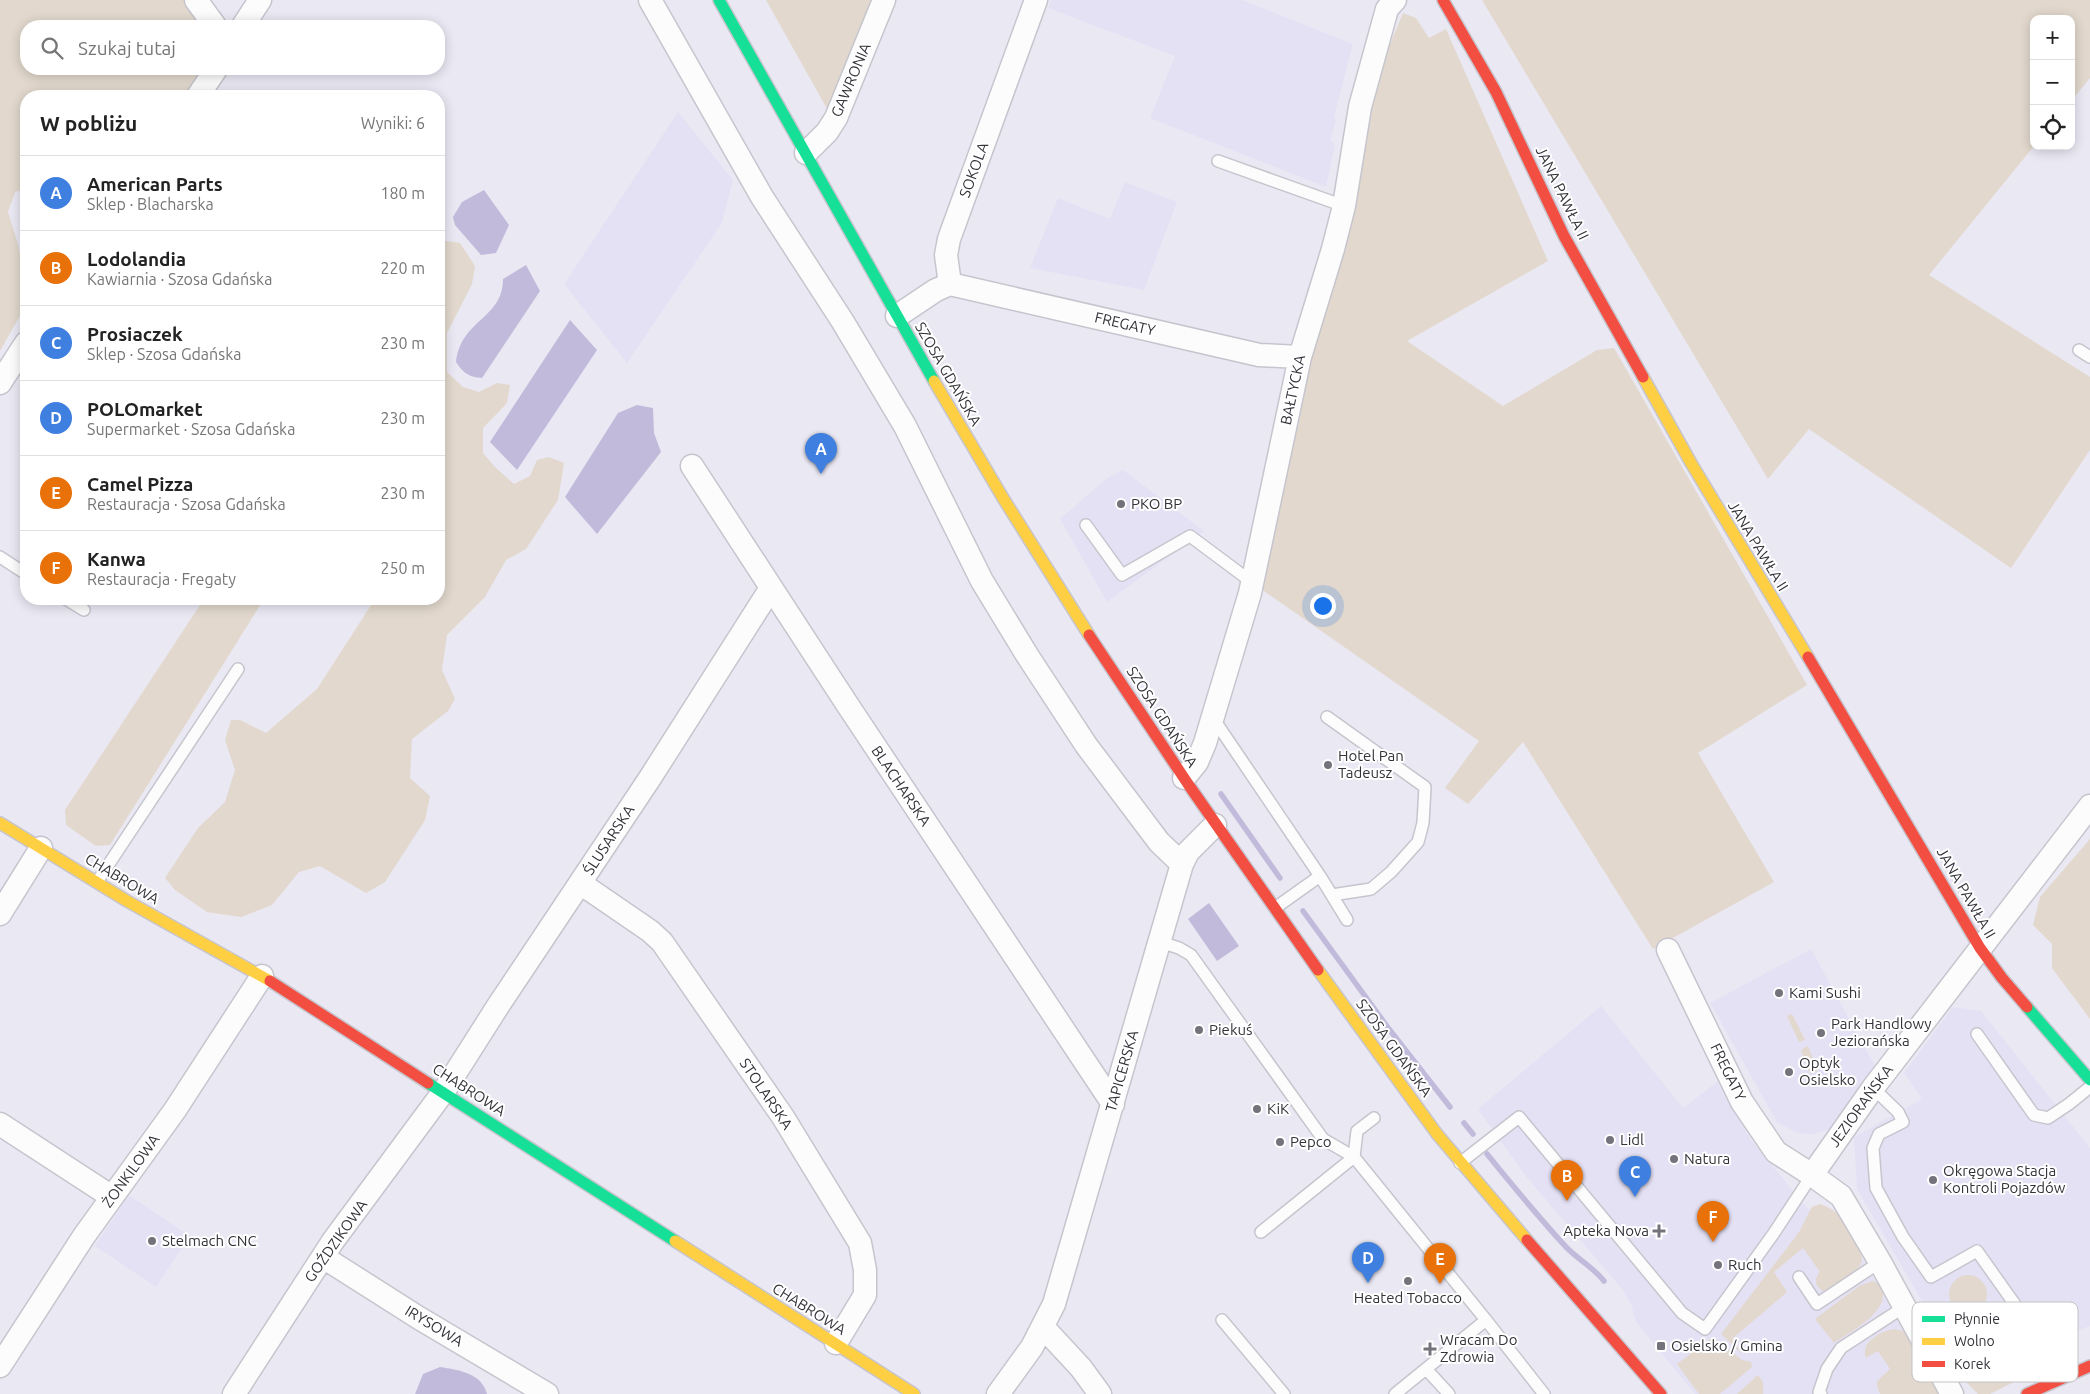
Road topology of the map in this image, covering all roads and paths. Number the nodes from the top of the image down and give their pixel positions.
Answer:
1 (196, 0) edge
2 (260, 0) edge
3 (650, 0) edge
4 (719, 0) edge
5 (884, 0) edge
6 (1036, 0) edge
7 (1396, 0) edge
8 (1443, 0) edge
9 (211, 20) edge
10 (247, 20) edge
11 (212, 75) edge
12 (202, 90) edge
13 (806, 153) junction
14 (1218, 161) dead end
15 (1344, 206) junction
16 (950, 284) junction
17 (897, 316) junction
18 (2079, 350) dead end
19 (20, 352) edge
20 (1300, 357) junction
21 (2090, 357) edge
22 (0, 383) edge
23 (692, 466) dead end
24 (1086, 525) dead end
25 (0, 557) edge
26 (20, 570) edge
27 (1253, 583) junction
28 (771, 588) junction
29 (76, 605) edge
30 (84, 610) dead end
31 (238, 669) dead end
32 (1327, 717) dead end
33 (1213, 718) junction
34 (1184, 778) junction
35 (2090, 806) edge
36 (0, 823) edge
37 (1215, 825) junction
38 (41, 848) junction
39 (1182, 864) junction
40 (1320, 876) junction
41 (96, 882) junction
42 (580, 883) junction
43 (1332, 894) junction
44 (1275, 908) junction
45 (0, 914) edge
46 (1348, 920) dead end
47 (1160, 942) junction
48 (1980, 948) junction
49 (1668, 950) dead end
50 (262, 976) junction
51 (1977, 1034) dead end
52 (2090, 1080) edge
53 (2090, 1087) edge
54 (1873, 1088) junction
55 (444, 1091) junction
56 (1113, 1104) junction
57 (1374, 1118) dead end
58 (0, 1124) edge
59 (1354, 1157) junction
60 (1460, 1163) junction
61 (1812, 1176) junction
62 (112, 1197) junction
63 (1261, 1232) dead end
64 (323, 1257) junction
65 (1880, 1262) junction
66 (1799, 1277) dead end
67 (2013, 1302) edge
68 (1904, 1307) junction
69 (1222, 1320) dead end
70 (1486, 1320) junction
71 (1912, 1322) edge
72 (1043, 1327) junction
73 (836, 1343) junction
74 (0, 1366) edge
75 (2090, 1366) edge
76 (1427, 1370) junction
77 (2078, 1371) edge
78 (1945, 1382) edge
79 (2054, 1382) edge
80 (2050, 1384) joint
81 (234, 1394) edge
82 (547, 1394) edge
83 (914, 1394) edge
84 (998, 1394) edge
85 (1100, 1394) edge
86 (1284, 1394) edge
87 (1395, 1394) edge
88 (1449, 1394) edge
89 (1544, 1394) edge
90 (1661, 1394) edge
91 (1821, 1394) edge
92 (1952, 1394) edge
93 (2027, 1394) edge

1 - 9 street
2 - 10 street
3 - 39 street
4 - 13 street, SZOSA GDAŃSKA
5 - 13 street, GAWRONIA
6 - 16 street, SOKOLA
7 - 15 street, BAŁTYCKA
8 - 48 street, JANA PAWŁA II
11 - 12 street
13 - 17 street, SZOSA GDAŃSKA
14 - 15 lane
15 - 20 street, BAŁTYCKA
16 - 17 street
16 - 20 street, FREGATY
17 - 34 street, SZOSA GDAŃSKA
18 - 21 lane
19 - 22 street
20 - 27 street, BAŁTYCKA
23 - 28 street, BLACHARSKA
24 - 27 lane
25 - 26 lane
27 - 33 street, BAŁTYCKA
28 - 42 street, ŚLUSARSKA
28 - 56 street, BLACHARSKA
29 - 30 lane
31 - 41 lane
32 - 43 lane
33 - 34 street, BAŁTYCKA
33 - 40 lane
34 - 37 street, SZOSA GDAŃSKA
35 - 48 street, JEZIORAŃSKA
36 - 38 street, CHABROWA
37 - 39 street, TAPICERSKA
37 - 44 street, SZOSA GDAŃSKA
38 - 41 street, CHABROWA
38 - 45 street
39 - 47 street, TAPICERSKA
40 - 43 lane
40 - 44 lane
41 - 50 street, CHABROWA
42 - 55 street, ŚLUSARSKA
42 - 73 street, STOLARSKA
43 - 46 lane
44 - 60 street, SZOSA GDAŃSKA
47 - 56 street, TAPICERSKA
47 - 59 lane
48 - 52 street, JANA PAWŁA II
48 - 54 street, JEZIORAŃSKA
49 - 61 street, FREGATY
50 - 55 street, CHABROWA
50 - 62 street, ŻONKILOWA
51 - 53 lane
54 - 61 street, JEZIORAŃSKA
54 - 67 lane
55 - 64 street, GOŹDZIKOWA
55 - 73 street, CHABROWA
56 - 72 street, TAPICERSKA
57 - 59 lane
58 - 62 street
59 - 63 lane
59 - 70 lane
60 - 61 lane
60 - 90 street, SZOSA GDAŃSKA
61 - 65 street
62 - 74 street, ŻONKILOWA
64 - 81 street, GOŹDZIKOWA
64 - 82 street, IRYSOWA
65 - 66 lane
65 - 68 street
68 - 71 street
68 - 91 lane
69 - 86 lane
70 - 76 lane
70 - 89 lane
72 - 84 street, TAPICERSKA
72 - 85 street
73 - 83 street, CHABROWA
75 - 77 street
76 - 87 lane
76 - 88 lane
78 - 92 street
79 - 80 street
80 - 93 street

